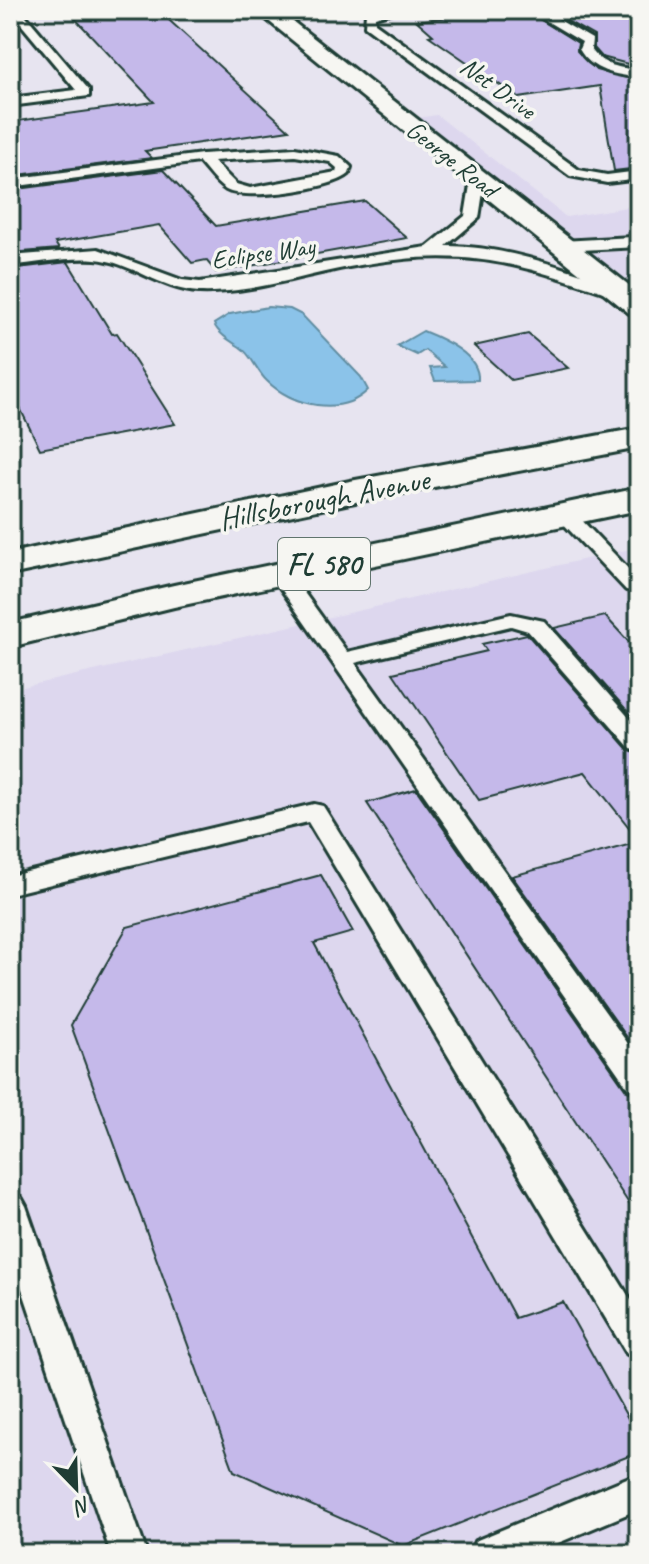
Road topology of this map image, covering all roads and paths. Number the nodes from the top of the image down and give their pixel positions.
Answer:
1 (15, 10) edge
2 (265, 10) edge
3 (393, 10) edge
4 (534, 10) edge
5 (639, 74) edge
6 (10, 102) edge
7 (202, 158) junction
8 (639, 175) edge
9 (478, 179) junction
10 (10, 183) edge
11 (637, 238) edge
12 (562, 246) junction
13 (431, 251) junction
14 (10, 261) edge
15 (630, 300) edge
16 (639, 438) edge
17 (639, 499) edge
18 (565, 514) junction
19 (10, 564) edge
20 (280, 573) junction
21 (639, 586) edge
22 (10, 635) edge
23 (341, 660) junction
24 (639, 744) edge
25 (10, 885) edge
26 (639, 1081) edge
27 (10, 1206) edge
28 (639, 1343) edge
29 (639, 1491) edge
30 (129, 1554) edge
31 (488, 1554) edge

1 - 6 lane
2 - 9 main road, George Road
3 - 8 lane, Net Drive
4 - 5 lane
7 - 7 lane
7 - 10 lane
9 - 12 main road, George Road
9 - 13 lane
11 - 12 lane
12 - 15 main road, George Road
13 - 14 lane, Eclipse Way
13 - 15 lane, Eclipse Way
16 - 19 main road, Hillsborough Avenue / FL 580
17 - 18 main road, Hillsborough Avenue / FL 580
18 - 20 main road, Hillsborough Avenue / FL 580
18 - 21 lane
20 - 22 main road, Hillsborough Avenue / FL 580
20 - 23 lane
23 - 24 lane
23 - 26 lane
25 - 28 lane
27 - 30 lane
29 - 31 lane

